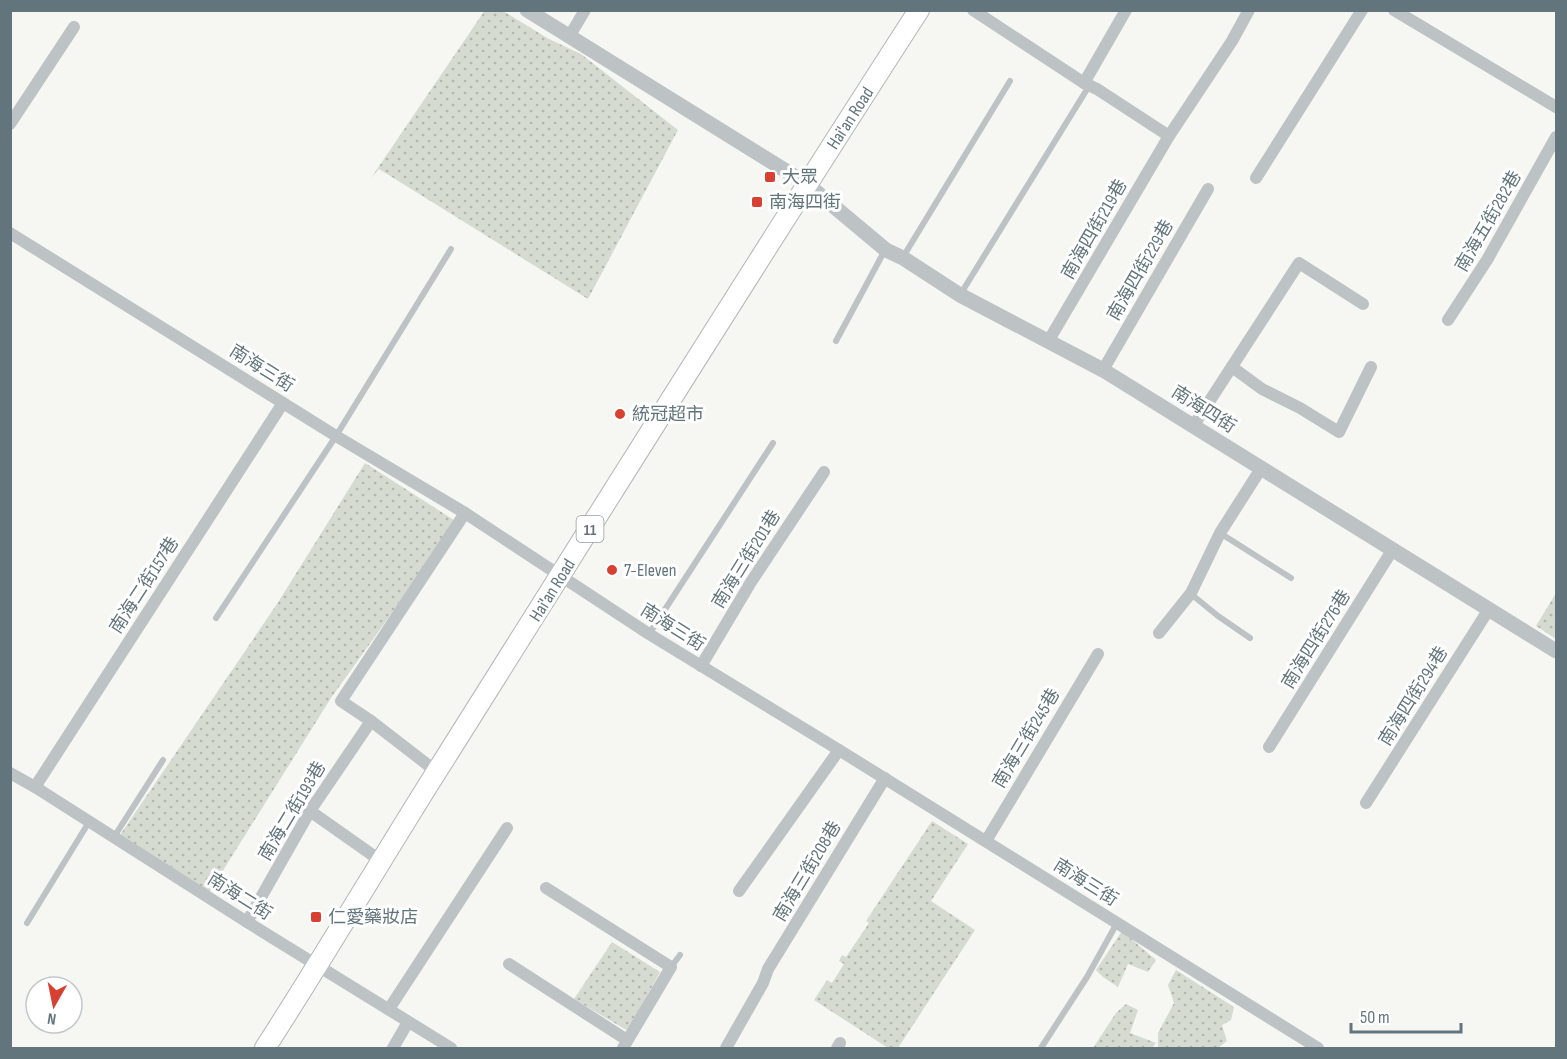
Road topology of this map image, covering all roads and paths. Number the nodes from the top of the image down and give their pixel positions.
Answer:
1 (527, 10) edge
2 (585, 10) edge
3 (919, 10) edge
4 (973, 10) edge
5 (1126, 10) edge
6 (1248, 10) edge
7 (1362, 10) edge
8 (1394, 10) edge
9 (74, 27) dead end
10 (569, 37) junction
11 (1010, 81) dead end
12 (1086, 84) junction
13 (1557, 107) edge
14 (10, 124) edge
15 (1169, 136) junction
16 (1557, 137) edge
17 (1256, 178) dead end
18 (807, 184) junction
19 (1208, 189) dead end
20 (10, 232) edge
21 (450, 249) dead end
22 (886, 250) junction
23 (903, 258) junction
24 (960, 296) junction
25 (1363, 304) dead end
26 (1448, 320) dead end
27 (1049, 340) junction
28 (836, 341) dead end
29 (1232, 367) junction
30 (1371, 367) dead end
31 (1103, 370) junction
32 (283, 402) junction
33 (1194, 425) junction
34 (336, 436) junction
35 (773, 443) dead end
36 (1262, 467) junction
37 (824, 472) dead end
38 (465, 513) junction
39 (1220, 533) junction
40 (1393, 549) junction
41 (561, 576) junction
42 (1291, 578) dead end
43 (1191, 593) junction
44 (1490, 609) junction
45 (216, 618) dead end
46 (1159, 633) dead end
47 (649, 634) junction
48 (1251, 638) dead end
49 (1557, 651) edge
50 (1098, 654) dead end
51 (702, 666) junction
52 (371, 721) junction
53 (1269, 747) dead end
54 (839, 750) junction
55 (163, 760) dead end
56 (437, 772) junction
57 (10, 773) edge
58 (885, 778) junction
59 (35, 786) junction
60 (1366, 803) dead end
61 (310, 811) junction
62 (89, 821) junction
63 (507, 828) dead end
64 (114, 837) junction
65 (986, 841) junction
66 (381, 861) junction
67 (546, 888) dead end
68 (740, 891) dead end
69 (247, 922) junction
70 (1117, 922) junction
71 (27, 923) dead end
72 (680, 955) dead end
73 (509, 964) dead end
74 (318, 966) junction
75 (671, 967) junction
76 (389, 1009) junction
77 (408, 1022) junction
78 (625, 1044) edge
79 (265, 1048) edge
80 (393, 1048) edge
81 (451, 1048) edge
82 (726, 1048) edge
83 (1041, 1048) edge
84 (1318, 1048) edge

1 - 10 street, 南海四街
2 - 10 street
3 - 18 main road, Hai'an Road / 11
4 - 12 street
5 - 12 street
6 - 15 street, 南海四街219巷
7 - 17 street
8 - 13 street
9 - 14 street
10 - 18 street, 南海四街
11 - 23 lane
12 - 15 street
12 - 24 lane
15 - 27 street, 南海四街219巷
16 - 26 street, 南海五街282巷
18 - 22 street, 南海四街
18 - 41 main road, Hai'an Road / 11
19 - 31 street, 南海四街229巷
20 - 32 street, 南海三街
21 - 34 lane
22 - 23 street, 南海四街
22 - 28 lane
23 - 24 street, 南海四街
24 - 27 street, 南海四街
25 - 29 street
27 - 31 street, 南海四街
29 - 30 street
29 - 33 street
31 - 33 street, 南海四街
32 - 34 street, 南海三街
32 - 59 street, 南海二街157巷
33 - 36 street, 南海四街
34 - 38 street, 南海三街
34 - 45 lane
35 - 47 lane
36 - 39 street
36 - 40 street, 南海四街
37 - 51 street, 南海三街201巷
38 - 41 street, 南海三街
38 - 52 street
39 - 42 lane
39 - 43 street
40 - 44 street, 南海四街
40 - 53 street, 南海四街276巷
41 - 47 street, 南海三街
41 - 56 main road, Hai'an Road / 11
43 - 46 street
43 - 48 lane
44 - 49 street, 南海四街
44 - 60 street, 南海四街294巷
47 - 51 street, 南海三街
50 - 65 street, 南海三街245巷
51 - 54 street, 南海三街
52 - 56 street
52 - 61 street, 南海二街193巷
54 - 58 street, 南海三街
54 - 68 street
55 - 64 lane
56 - 66 main road, Hai'an Road / 11
57 - 59 street, 南海二街
58 - 65 street, 南海三街
58 - 82 street, 南海三街208巷
59 - 62 street, 南海二街
61 - 66 street
61 - 69 street, 南海二街193巷
62 - 64 street, 南海二街
62 - 71 lane
63 - 76 street
64 - 69 street, 南海二街
65 - 70 street, 南海三街
66 - 74 main road, Hai'an Road / 11
67 - 75 street
69 - 74 street, 南海二街
70 - 83 lane
70 - 84 street, 南海三街
72 - 75 lane
73 - 78 street
74 - 76 street, 南海二街
74 - 79 main road, Hai'an Road / 11
75 - 78 street
76 - 77 street, 南海二街
77 - 80 street
77 - 81 street, 南海二街

